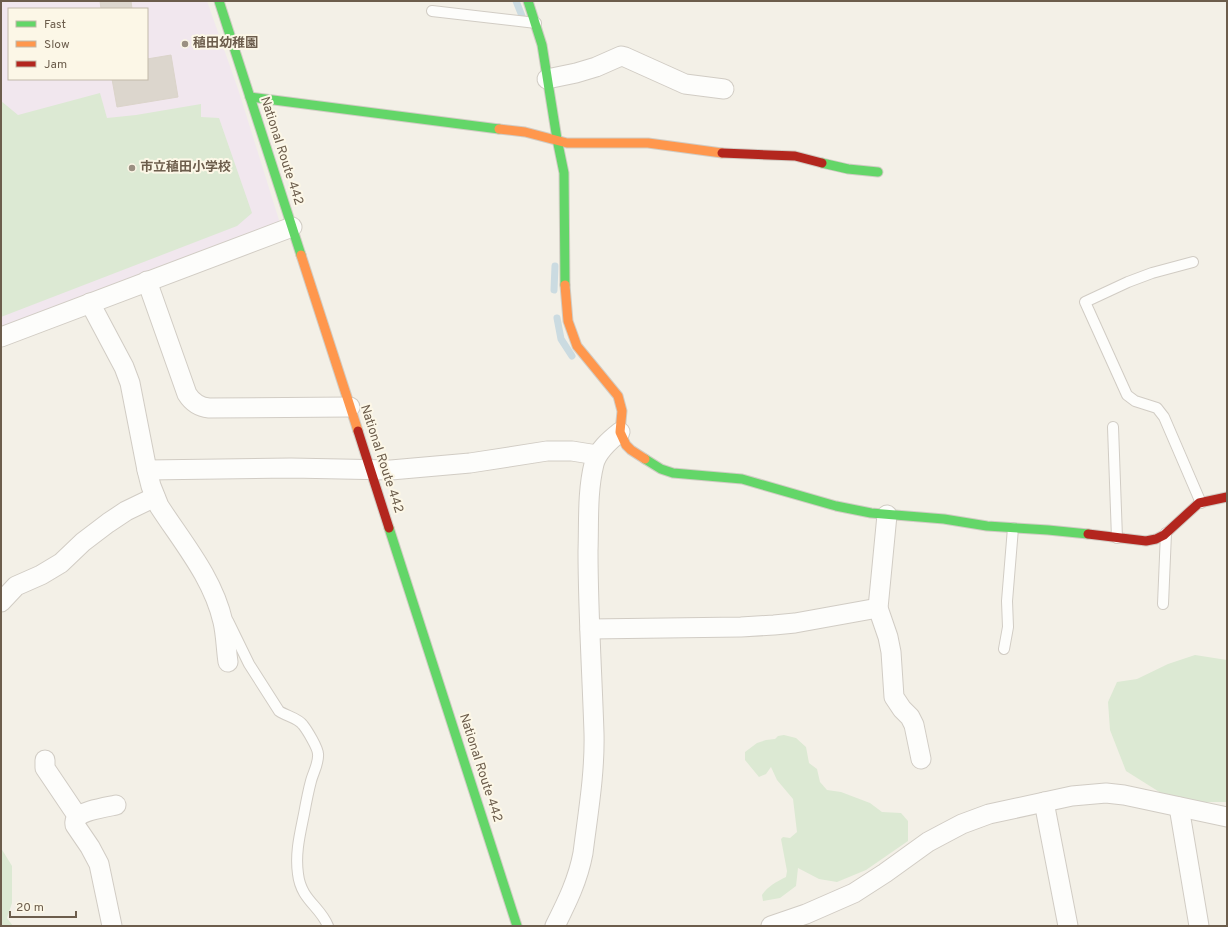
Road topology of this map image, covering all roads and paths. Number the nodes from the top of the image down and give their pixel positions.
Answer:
1 (219, 1) edge
2 (528, 1) edge
3 (432, 11) dead end
4 (536, 23) junction
5 (547, 79) junction
6 (724, 89) dead end
7 (250, 97) junction
8 (557, 139) junction
9 (878, 172) dead end
10 (292, 227) junction
11 (1193, 262) dead end
12 (147, 282) junction
13 (90, 303) junction
14 (1, 337) edge
15 (350, 407) junction
16 (1113, 427) dead end
17 (620, 432) junction
18 (598, 455) junction
19 (370, 469) junction
20 (147, 470) junction
21 (155, 497) junction
22 (1227, 497) edge
23 (1201, 503) junction
24 (887, 514) junction
25 (1013, 528) junction
26 (1166, 533) junction
27 (1116, 538) junction
28 (1, 602) edge
29 (1163, 604) dead end
30 (878, 608) junction
31 (219, 611) junction
32 (590, 629) junction
33 (1004, 649) dead end
34 (228, 662) dead end
35 (921, 759) dead end
36 (45, 760) dead end
37 (1044, 802) junction
38 (116, 805) dead end
39 (1179, 807) junction
40 (78, 816) junction
41 (1227, 817) edge
42 (112, 926) edge
43 (328, 926) edge
44 (517, 926) edge
45 (555, 926) edge
46 (771, 926) edge
47 (1068, 926) edge
48 (1199, 926) edge

1 - 7 main road, National Route 442
2 - 4 main road
3 - 4 lane
4 - 5 main road
5 - 6 street
5 - 8 main road
7 - 8 main road
7 - 10 main road, National Route 442
8 - 9 main road
8 - 17 main road
10 - 12 street
10 - 15 main road, National Route 442
11 - 23 lane
12 - 13 street
12 - 15 street
13 - 14 street
13 - 20 street
15 - 19 main road, National Route 442
16 - 27 lane
17 - 18 street
17 - 24 main road
18 - 19 street
18 - 32 street
19 - 20 street
19 - 44 main road, National Route 442
20 - 21 street
21 - 28 street
21 - 31 street
22 - 23 main road
23 - 26 main road
24 - 25 main road
24 - 30 street
25 - 27 main road
25 - 33 lane
26 - 27 main road
26 - 29 lane
30 - 32 street
30 - 35 street
31 - 34 street
31 - 43 lane
32 - 45 street
36 - 40 street
37 - 39 street
37 - 46 street
37 - 47 street
38 - 40 street
39 - 41 street
39 - 48 street
40 - 42 street

